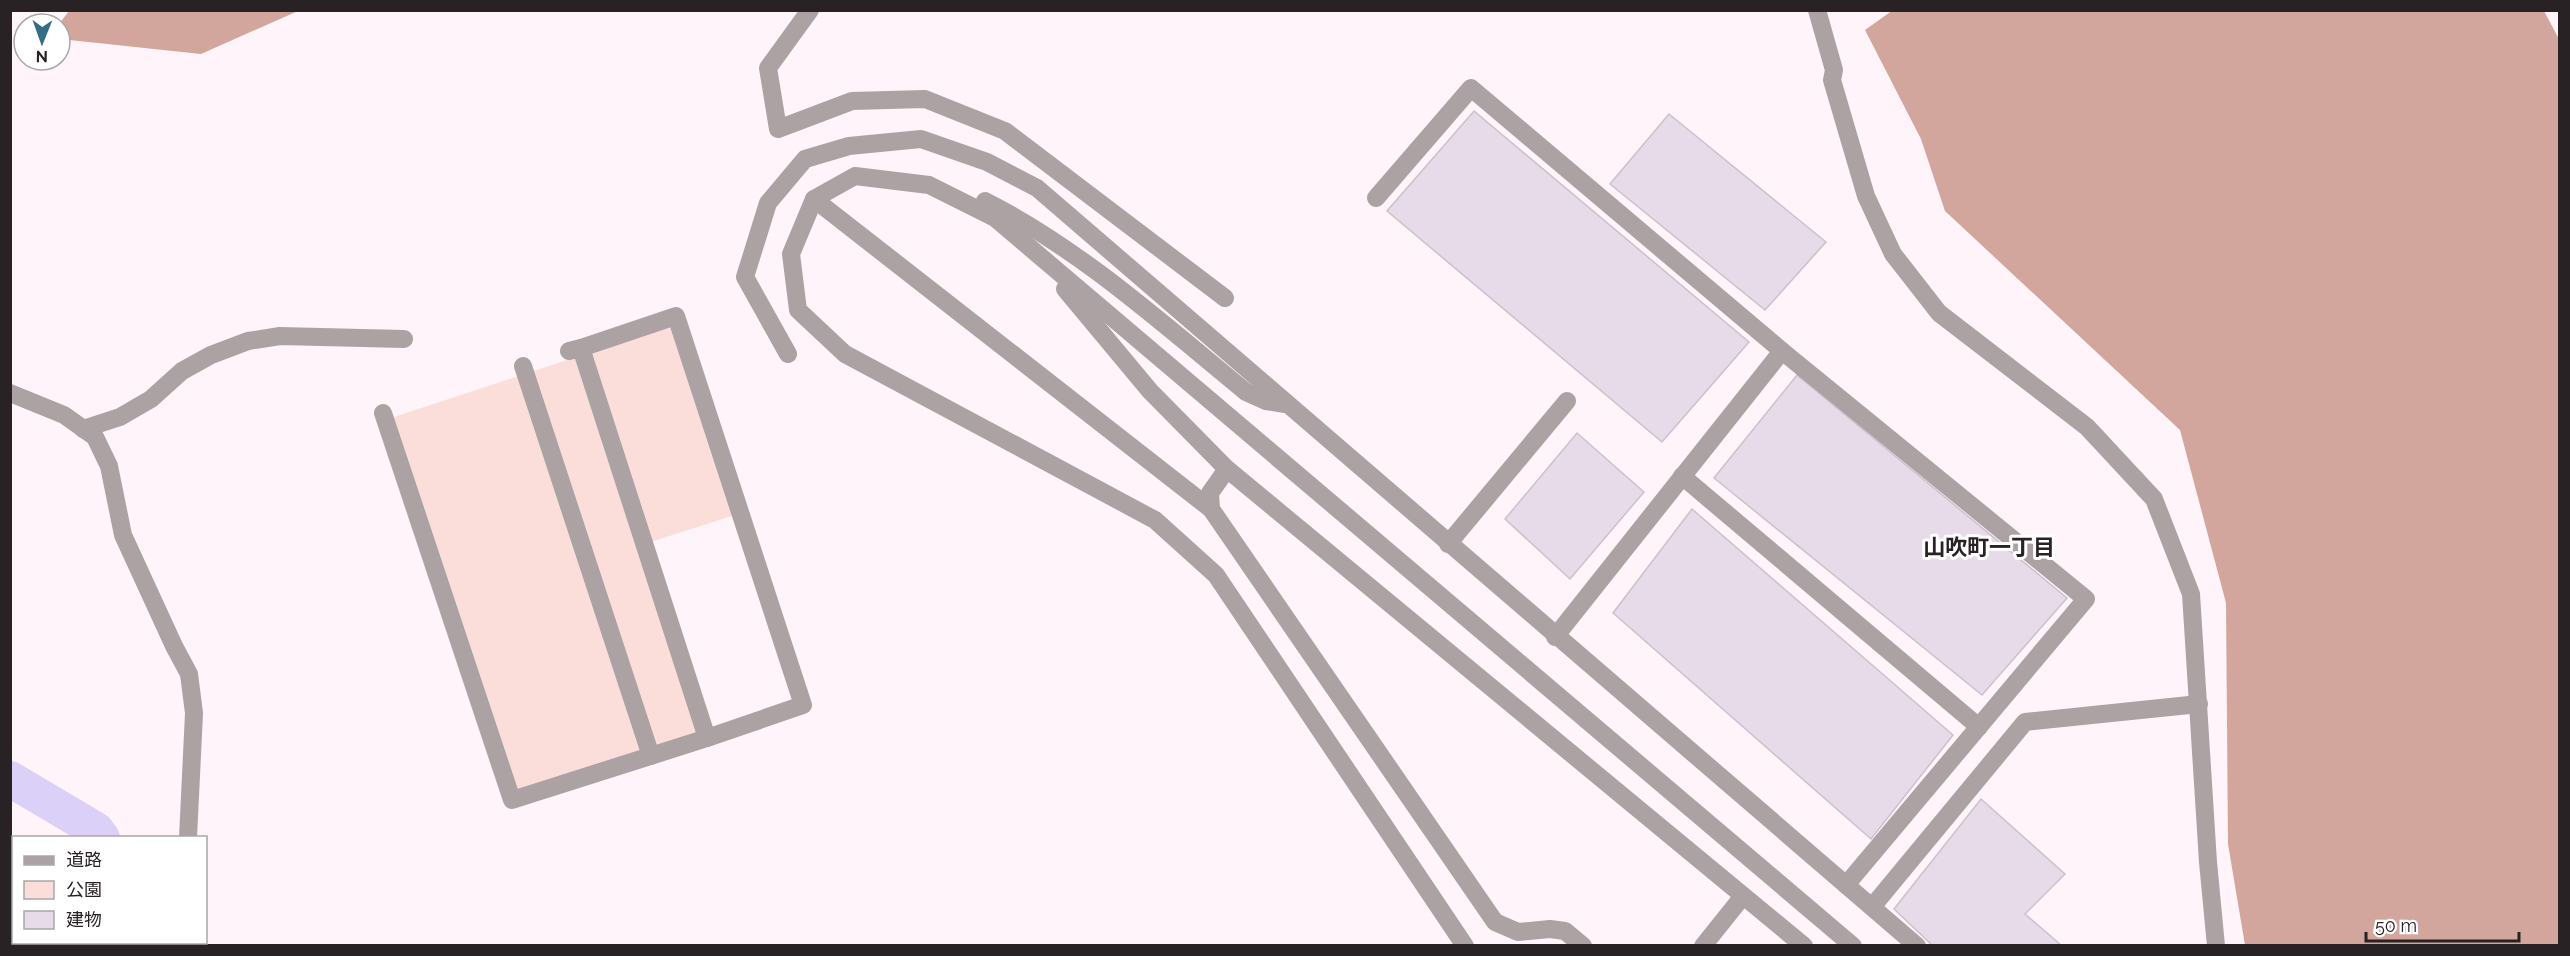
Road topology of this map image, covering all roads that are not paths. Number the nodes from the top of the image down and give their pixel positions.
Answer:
1 (810, 10) edge
2 (1804, 10) edge
3 (1817, 10) edge
4 (1832, 80) junction
5 (929, 185) junction
6 (1376, 198) dead end
7 (814, 200) junction
8 (1033, 251) junction
9 (1225, 298) dead end
10 (404, 339) dead end
11 (1782, 351) junction
12 (788, 354) dead end
13 (524, 366) dead end
14 (10, 393) edge
15 (1567, 401) dead end
16 (1286, 404) junction
17 (383, 413) dead end
18 (83, 429) junction
19 (1227, 470) junction
20 (1682, 476) junction
21 (1210, 509) junction
22 (1448, 544) junction
23 (1555, 637) junction
24 (2199, 704) junction
25 (1978, 727) junction
26 (707, 738) junction
27 (651, 756) junction
28 (188, 836) edge
29 (1846, 885) junction
30 (1743, 896) junction
31 (1872, 907) junction
32 (1465, 945) edge
33 (1583, 945) edge
34 (1703, 945) edge
35 (1804, 945) edge
36 (1853, 945) edge
37 (1917, 945) edge
38 (2216, 945) edge

1 - 9 street
2 - 4 street
3 - 4 street
4 - 24 street
5 - 7 street
5 - 8 street
5 - 16 street
6 - 11 street
7 - 21 street
7 - 32 street
8 - 19 street
8 - 36 street
10 - 18 street
11 - 20 street
11 - 25 street
12 - 16 street
13 - 27 street
14 - 18 street
15 - 22 street
16 - 22 street
17 - 27 street
18 - 28 street
19 - 21 street
19 - 30 street
20 - 23 street
20 - 25 street
21 - 33 street
22 - 23 street
23 - 29 street
24 - 31 street
24 - 38 street
25 - 29 street
26 - 26 street
26 - 27 street
29 - 31 street
30 - 34 street
30 - 35 street
31 - 37 street

